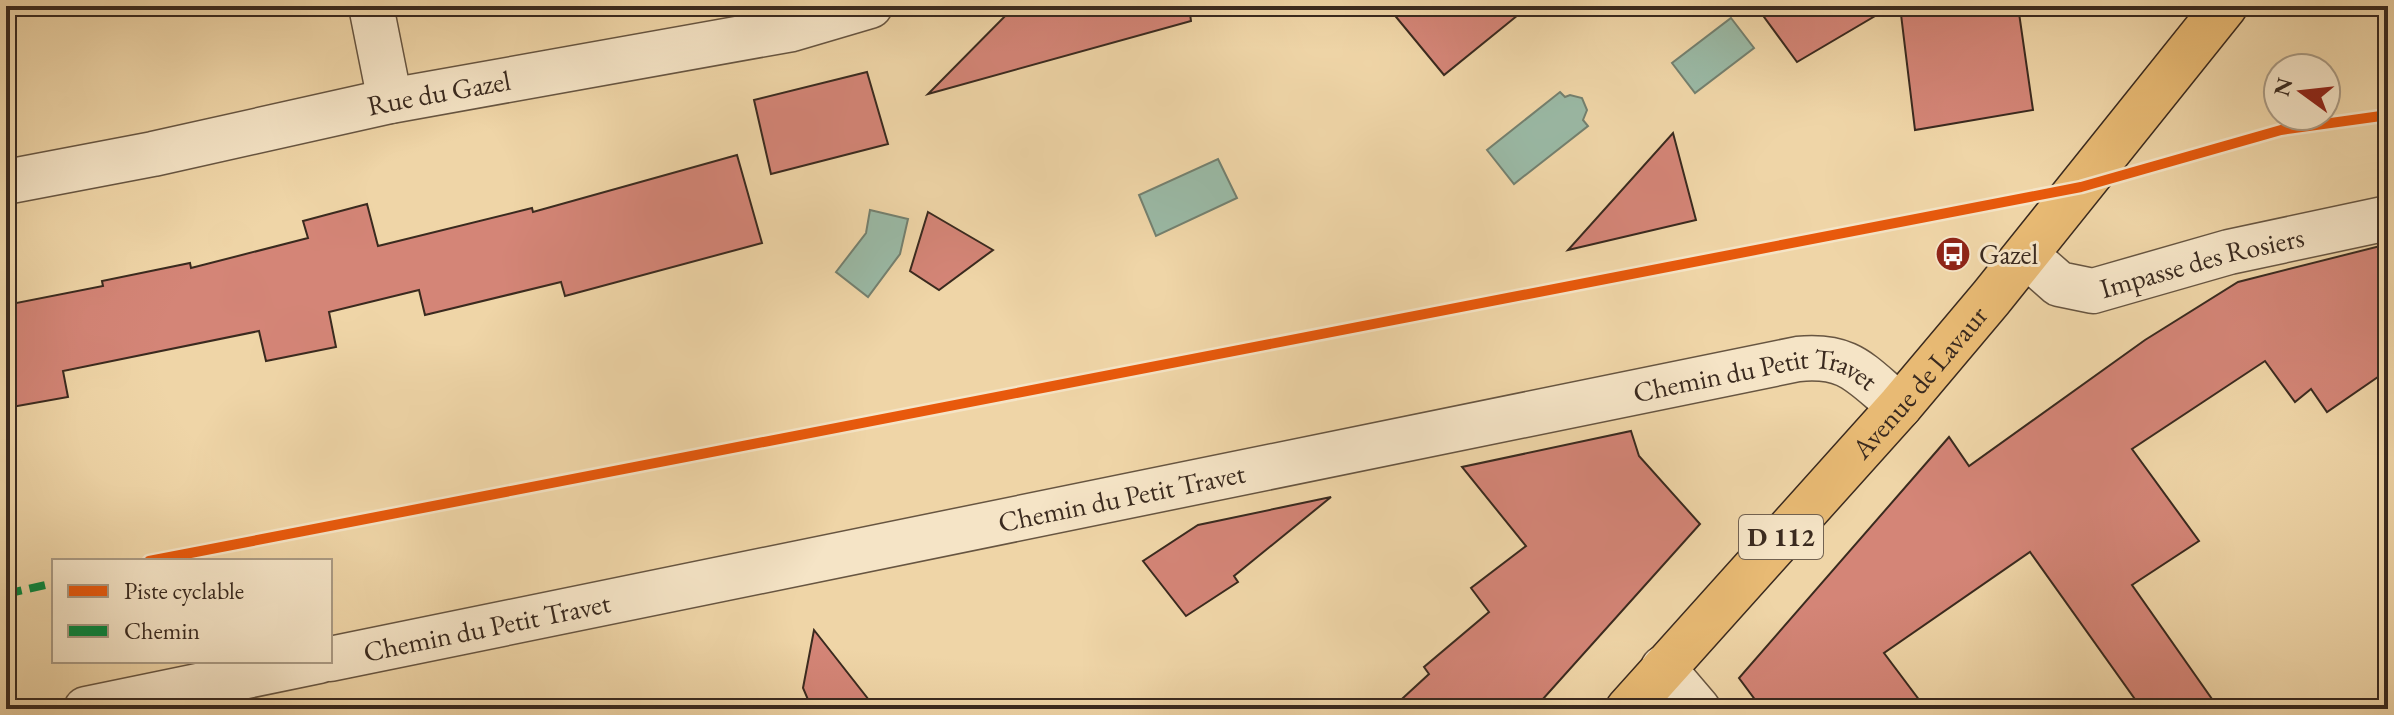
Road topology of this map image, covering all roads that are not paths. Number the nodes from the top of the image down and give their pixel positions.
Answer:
1 (371, 6) edge
2 (870, 6) edge
3 (2225, 6) edge
4 (390, 101) junction
5 (6, 182) edge
6 (2388, 218) edge
7 (2027, 256) junction
8 (1900, 406) junction
9 (332, 659) edge
10 (309, 663) edge
11 (1663, 668) junction
12 (86, 709) edge
13 (1628, 709) edge
14 (1698, 709) edge

1 - 4 street
2 - 4 street, Rue du Gazel
3 - 7 main road, Avenue de Lavaur / D 112
4 - 5 street, Rue du Gazel
6 - 7 street, Impasse des Rosiers
7 - 8 main road, Avenue de Lavaur / D 112
8 - 9 street, Chemin du Petit Travet
8 - 11 main road, Avenue de Lavaur / D 112
10 - 12 street
11 - 13 main road, Avenue de Lavaur / D 112
11 - 14 street

